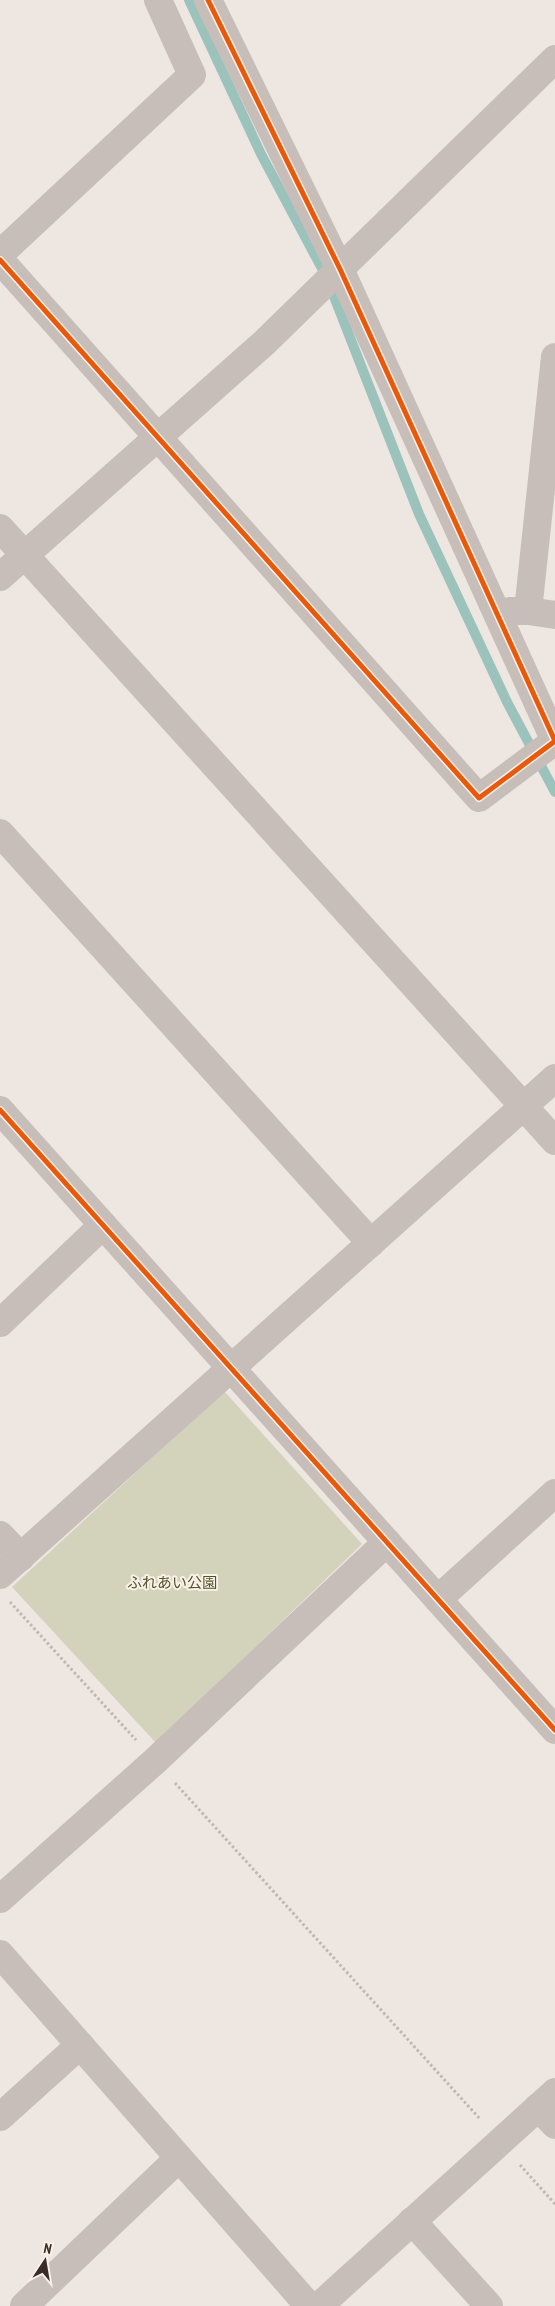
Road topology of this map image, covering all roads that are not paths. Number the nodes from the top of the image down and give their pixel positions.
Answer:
1 (158, 0) edge
2 (208, 0) edge
3 (555, 59) edge
4 (0, 254) edge
5 (0, 260) edge
6 (340, 269) junction
7 (555, 357) edge
8 (158, 437) junction
9 (548, 484) edge
10 (0, 528) edge
11 (25, 555) junction
12 (0, 577) edge
13 (528, 611) junction
14 (496, 612) junction
15 (555, 615) edge
16 (555, 741) edge
17 (0, 833) edge
18 (555, 1078) edge
19 (523, 1107) junction
20 (0, 1110) edge
21 (555, 1141) edge
22 (103, 1225) junction
23 (371, 1243) junction
24 (0, 1323) edge
25 (231, 1368) junction
26 (555, 1493) edge
27 (0, 1535) edge
28 (387, 1542) junction
29 (20, 1557) junction
30 (3, 1586) edge
31 (438, 1599) junction
32 (555, 1730) edge
33 (0, 1899) edge
34 (0, 1954) edge
35 (80, 2045) junction
36 (549, 2108) edge
37 (0, 2117) edge
38 (179, 2158) junction
39 (412, 2221) junction
40 (24, 2306) edge
41 (309, 2306) edge
42 (319, 2306) edge
43 (490, 2306) edge

1 - 4 street
2 - 6 street
3 - 6 street
5 - 8 street
6 - 8 street
6 - 14 street
7 - 9 street
8 - 11 street
8 - 16 street
9 - 13 street
10 - 11 street
11 - 12 street
11 - 19 street
13 - 14 street
13 - 15 street
14 - 16 street
17 - 23 street
18 - 19 street
19 - 21 street
19 - 23 street
20 - 22 street
22 - 24 street
22 - 25 street
23 - 25 street
25 - 28 street
25 - 29 street
26 - 31 street
27 - 29 street
28 - 31 street
28 - 33 street
29 - 30 street
31 - 32 street
34 - 35 street
35 - 37 street
35 - 38 street
36 - 39 street
38 - 40 street
38 - 41 street
39 - 42 street
39 - 43 street

